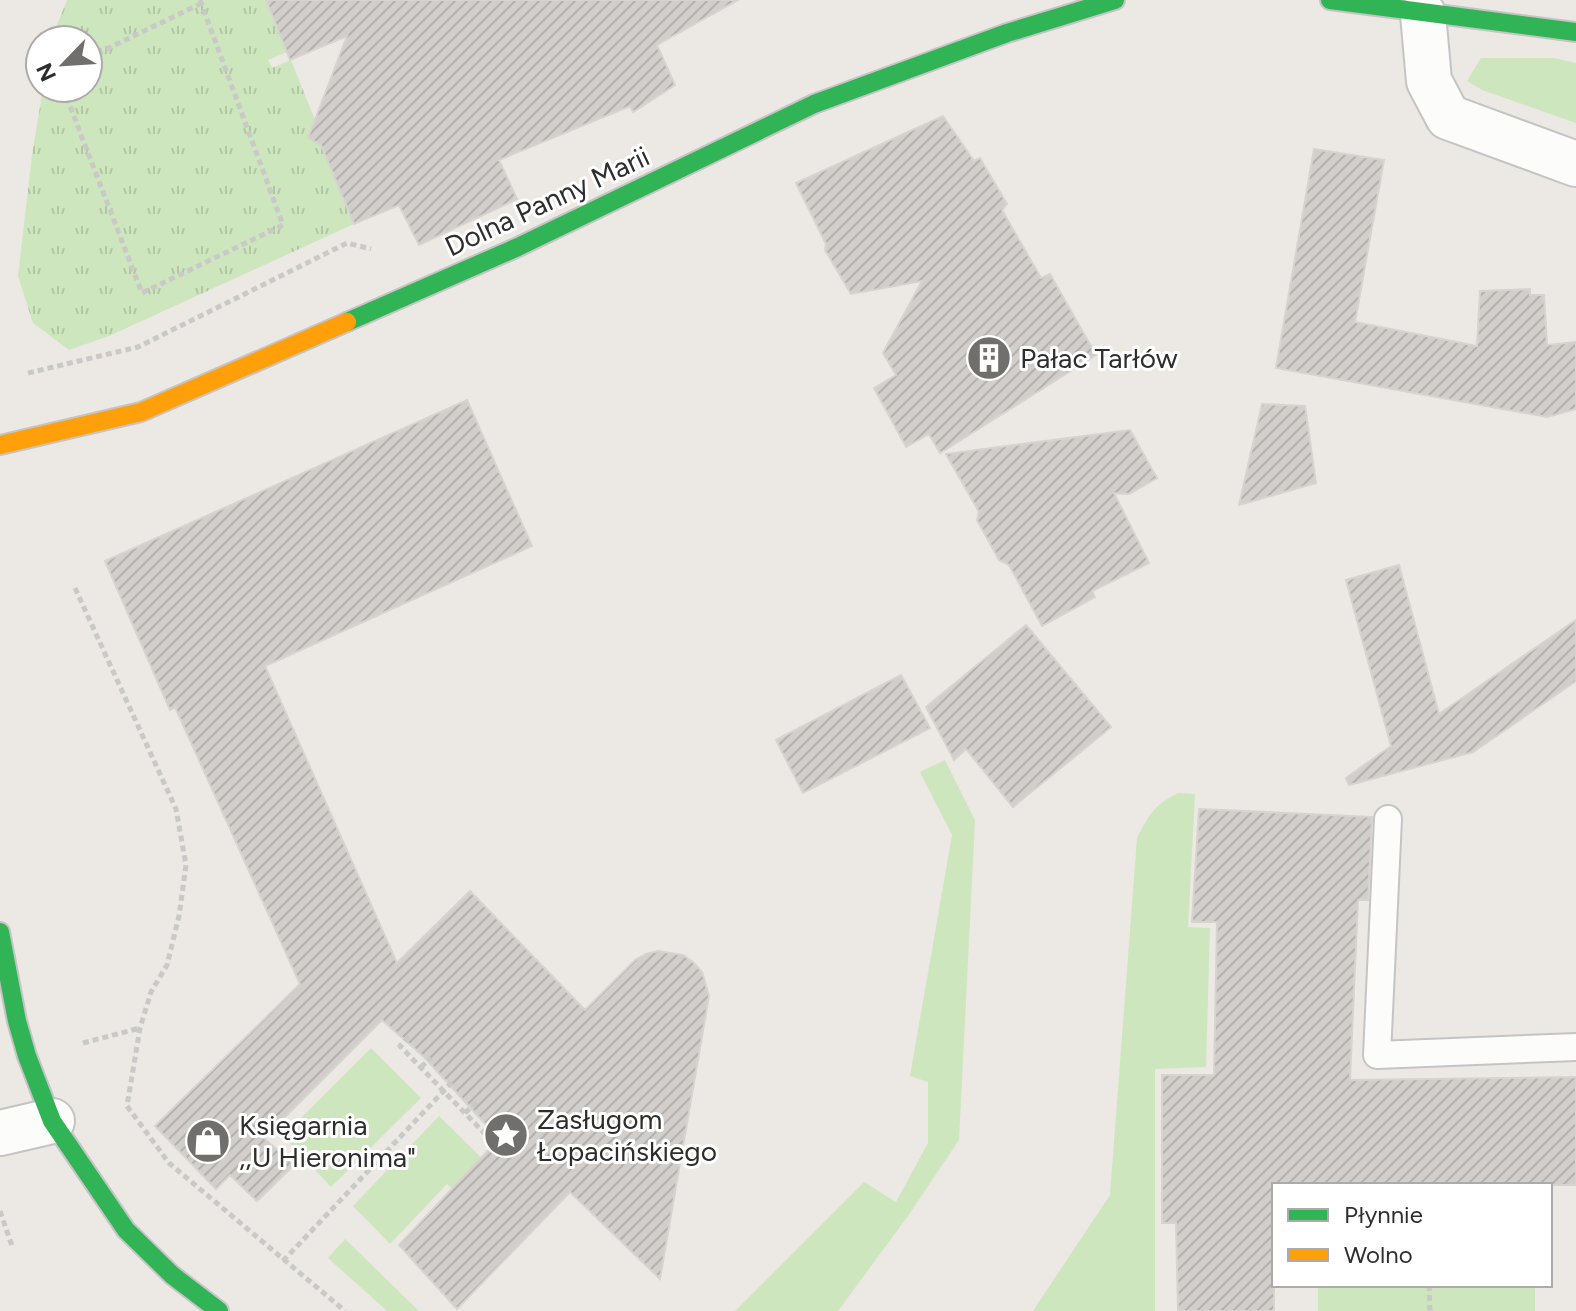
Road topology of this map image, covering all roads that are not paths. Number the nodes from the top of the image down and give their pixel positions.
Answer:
1 (1115, 0) edge
2 (1330, 0) edge
3 (1423, 14) junction
4 (1576, 32) edge
5 (1576, 164) edge
6 (0, 445) edge
7 (1388, 819) dead end
8 (0, 932) edge
9 (1576, 1047) edge
10 (52, 1121) junction
11 (0, 1133) edge
12 (219, 1311) edge

1 - 6 street, Dolna Panny Marii
2 - 3 street
3 - 4 street
3 - 5 street
7 - 9 lane
8 - 10 street
10 - 11 street
10 - 12 street

